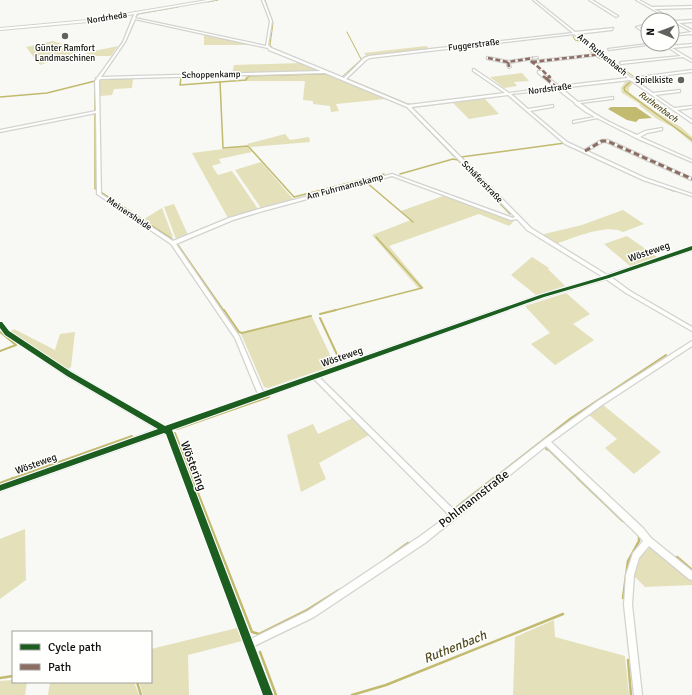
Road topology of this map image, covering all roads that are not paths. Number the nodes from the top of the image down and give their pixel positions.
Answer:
1 (213, 0) edge
2 (263, 0) edge
3 (534, 0) edge
4 (590, 0) edge
5 (636, 0) edge
6 (692, 7) edge
7 (652, 8) junction
8 (658, 12) edge
9 (135, 15) junction
10 (617, 16) dead end
11 (692, 21) edge
12 (680, 22) edge
13 (680, 25) edge
14 (0, 29) edge
15 (612, 29) dead end
16 (692, 32) edge
17 (575, 33) junction
18 (680, 34) edge
19 (692, 45) edge
20 (640, 46) edge
21 (680, 46) edge
22 (268, 47) junction
23 (610, 49) dead end
24 (678, 52) edge
25 (602, 54) junction
26 (685, 56) junction
27 (488, 58) dead end
28 (531, 60) junction
29 (692, 61) edge
30 (508, 62) junction
31 (621, 63) dead end
32 (509, 67) dead end
33 (474, 70) dead end
34 (324, 71) junction
35 (692, 71) edge
36 (98, 78) junction
37 (631, 79) junction
38 (344, 80) junction
39 (557, 88) junction
40 (679, 91) dead end
41 (509, 94) junction
42 (653, 94) junction
43 (612, 98) dead end
44 (576, 103) junction
45 (408, 106) junction
46 (552, 106) dead end
47 (692, 107) edge
48 (674, 109) junction
49 (528, 110) junction
50 (98, 112) junction
51 (598, 117) junction
52 (574, 122) dead end
53 (692, 122) edge
54 (661, 129) dead end
55 (0, 132) edge
56 (637, 137) junction
57 (585, 151) junction
58 (692, 161) edge
59 (692, 179) edge
60 (692, 195) edge
61 (516, 218) junction
62 (173, 243) junction
63 (692, 248) edge
64 (607, 277) junction
65 (0, 324) edge
66 (692, 329) edge
67 (692, 343) edge
68 (315, 377) junction
69 (262, 395) junction
70 (163, 430) junction
71 (546, 442) junction
72 (0, 488) edge
73 (453, 514) junction
74 (648, 541) junction
75 (692, 576) edge
76 (249, 644) junction
77 (268, 695) edge
78 (638, 695) edge

1 - 9 main road, Nordrheda
2 - 22 street
3 - 17 street, Am Ruthenbach
4 - 10 street
5 - 7 street
6 - 7 street
7 - 8 street
9 - 14 main road, Nordrheda
9 - 22 street, Schäferstraße
9 - 36 street
11 - 12 street
13 - 16 street
15 - 17 street, Fuggerstraße
16 - 18 street
17 - 25 street, Am Ruthenbach
17 - 38 street, Fuggerstraße
19 - 21 street
20 - 23 street
22 - 34 street, Schäferstraße
24 - 26 street
25 - 28 street
25 - 37 street, Am Ruthenbach
26 - 29 street
26 - 31 street
27 - 30 street
28 - 30 street
28 - 39 street
30 - 32 street
33 - 41 street
34 - 36 street, Schoppenkamp
34 - 38 street, Schäferstraße
35 - 37 street, Nordstraße
36 - 50 street, Meinersheide
37 - 39 street, Nordstraße
37 - 42 street, Am Ruthenbach
38 - 45 street, Schäferstraße
39 - 41 street, Nordstraße
39 - 44 street
40 - 42 street
41 - 45 street, Nordstraße
41 - 49 street
42 - 48 street, Am Ruthenbach
43 - 44 street
44 - 51 street
45 - 61 street, Schäferstraße
46 - 49 street
47 - 48 street
48 - 53 street, Am Ruthenbach
49 - 57 street
50 - 55 street
50 - 62 street, Meinersheide
51 - 52 street
51 - 56 street
54 - 56 street
56 - 58 street
57 - 59 street
57 - 60 street
61 - 62 street, Am Fuhrmannskamp
61 - 64 street, Schäferstraße
62 - 69 street, Meinersheide
63 - 64 street, Wösteweg
64 - 66 street, Schäferstraße
64 - 68 street, Wösteweg
65 - 70 street, Wöstering
67 - 71 street, Pohlmannstraße
68 - 69 street, Wösteweg
68 - 73 street, Wösteweg
69 - 70 street, Wösteweg
70 - 72 street, Wösteweg
70 - 76 street, Wöstering
71 - 73 street, Pohlmannstraße
71 - 74 street
73 - 76 street, Pohlmannstraße
74 - 75 street
74 - 78 street
76 - 77 street, Wöstering

